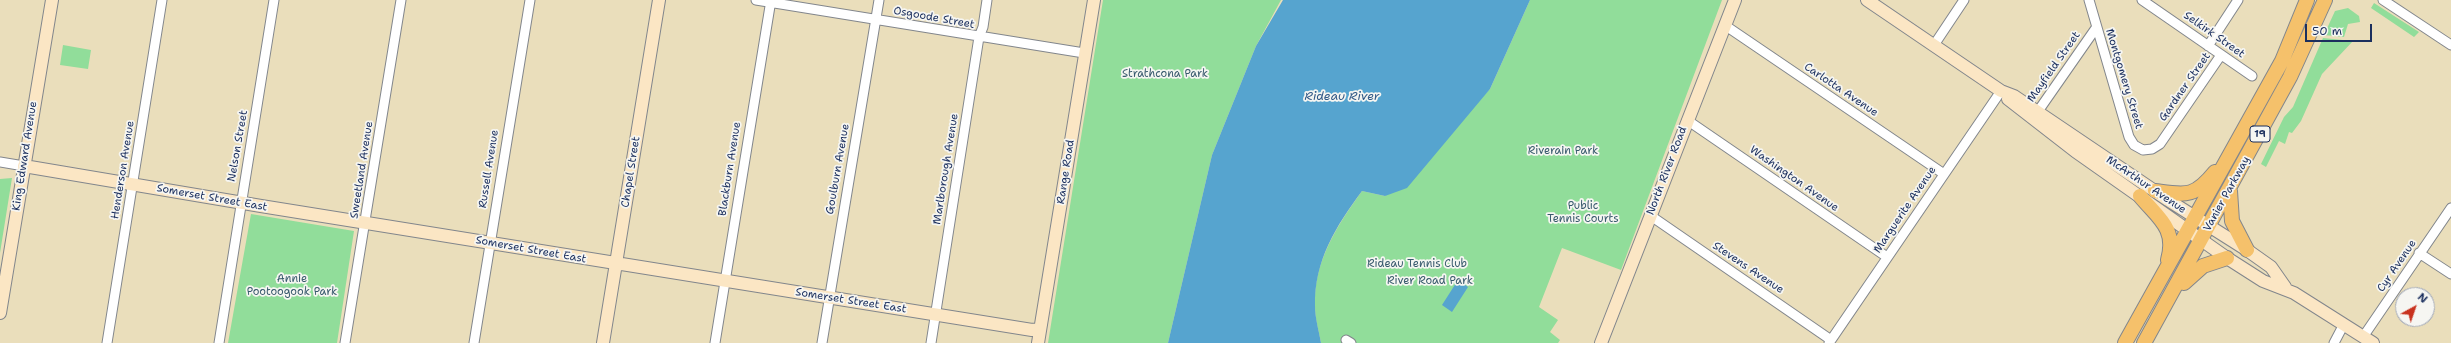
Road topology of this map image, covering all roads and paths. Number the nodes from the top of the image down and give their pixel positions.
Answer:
1 (52, 0) edge
2 (162, 0) edge
3 (274, 0) edge
4 (401, 0) edge
5 (530, 0) edge
6 (659, 0) edge
7 (756, 0) edge
8 (878, 0) edge
9 (987, 0) edge
10 (1094, 0) edge
11 (1735, 0) edge
12 (1867, 0) edge
13 (1964, 0) edge
14 (2089, 0) edge
15 (2142, 0) edge
16 (2238, 0) edge
17 (2307, 0) edge
18 (2325, 0) edge
19 (2383, 0) edge
20 (770, 1) edge
21 (875, 20) junction
22 (1726, 26) junction
23 (2096, 28) junction
24 (979, 37) junction
25 (1934, 45) junction
26 (2451, 45) edge
27 (2208, 46) junction
28 (1084, 53) junction
29 (2222, 55) junction
30 (2252, 76) dead end
31 (2001, 91) junction
32 (2035, 115) junction
33 (1687, 120) junction
34 (2236, 147) junction
35 (2152, 149) joint
36 (0, 162) edge
37 (24, 166) junction
38 (1944, 174) junction
39 (133, 185) junction
40 (2155, 191) junction
41 (2230, 191) junction
42 (2140, 196) junction
43 (240, 203) junction
44 (2451, 208) edge
45 (1651, 216) junction
46 (366, 222) junction
47 (2193, 224) junction
48 (2209, 226) junction
49 (2202, 239) junction
50 (489, 242) junction
51 (2247, 250) junction
52 (2419, 253) junction
53 (1887, 257) junction
54 (2227, 258) junction
55 (616, 264) junction
56 (2451, 274) edge
57 (724, 280) junction
58 (2161, 281) junction
59 (2285, 287) junction
60 (2172, 294) junction
61 (829, 297) junction
62 (0, 312) edge
63 (935, 314) junction
64 (2344, 324) junction
65 (1040, 329) junction
66 (2368, 340) edge
67 (1830, 341) edge
68 (107, 343) edge
69 (219, 343) edge
70 (346, 343) edge
71 (474, 343) edge
72 (603, 343) edge
73 (715, 343) edge
74 (822, 343) edge
75 (930, 343) edge
76 (1038, 343) edge
77 (1601, 343) edge
78 (2125, 343) edge
79 (2144, 343) edge
80 (2334, 343) edge

1 - 37 street, King Edward Avenue
2 - 39 street, Henderson Avenue
3 - 43 street, Nelson Street
4 - 46 street, Sweetland Avenue
5 - 50 street, Russell Avenue
6 - 55 street, Chapel Street
7 - 20 street, Osgoode Street
8 - 21 street, Goulburn Avenue
9 - 24 street, Marlborough Avenue
10 - 28 street, Range Road
11 - 22 street, North River Road
12 - 25 street, McArthur Avenue
13 - 25 street
14 - 23 street, Montgomery Street
15 - 27 street, Selkirk Street
16 - 27 street, Gardner Street
17 - 34 main road, 19
18 - 41 main road, Vanier Parkway / 19
19 - 26 street
20 - 21 street, Osgoode Street
20 - 57 street, Blackburn Avenue
21 - 24 street, Osgoode Street
21 - 61 street, Goulburn Avenue
22 - 33 street, North River Road
22 - 38 street, Carlotta Avenue
23 - 32 street, Mayfield Street
23 - 35 street, Montgomery Street
24 - 28 street, Osgoode Street
24 - 63 street, Marlborough Avenue
25 - 31 street, McArthur Avenue
27 - 29 street, Selkirk Street
28 - 65 street, Range Road
29 - 30 street, Selkirk Street
29 - 35 street, Gardner Street
31 - 32 street, McArthur Avenue
31 - 38 street, Marguerite Avenue
32 - 40 street, McArthur Avenue
32 - 42 street, McArthur Avenue
33 - 45 street, North River Road
33 - 53 street, Washington Avenue
34 - 40 main road
34 - 47 main road, 19
36 - 37 street
37 - 39 street, Somerset Street East
37 - 62 street, King Edward Avenue
38 - 53 street, Marguerite Avenue
39 - 43 street, Somerset Street East
39 - 68 street, Henderson Avenue
40 - 47 street, McArthur Avenue
41 - 48 main road, Vanier Parkway / 19
41 - 51 main road
42 - 47 street, McArthur Avenue
42 - 58 main road
43 - 46 street, Somerset Street East
43 - 69 street, Nelson Street
44 - 52 street, Cyr Avenue
45 - 67 street, Stevens Avenue
45 - 77 street, North River Road
46 - 50 street, Somerset Street East
46 - 70 street, Sweetland Avenue
47 - 48 street, McArthur Avenue
47 - 49 street, McArthur Avenue
47 - 58 main road, 19
48 - 49 main road, Vanier Parkway / 19
48 - 51 street, McArthur Avenue
49 - 54 street, McArthur Avenue
49 - 60 main road, Vanier Parkway / 19
50 - 55 street, Somerset Street East
50 - 71 street, Russell Avenue
51 - 59 street, McArthur Avenue
52 - 56 street
52 - 66 street, Cyr Avenue
53 - 67 street, Marguerite Avenue
54 - 59 street, McArthur Avenue
54 - 60 main road
55 - 57 street, Somerset Street East
55 - 72 street, Chapel Street
57 - 61 street, Somerset Street East
57 - 73 street, Blackburn Avenue
58 - 78 main road, 19
59 - 64 street, McArthur Avenue
60 - 79 main road, Vanier Parkway / 19
61 - 63 street, Somerset Street East
61 - 74 street, Goulburn Avenue
63 - 65 street, Somerset Street East
63 - 75 street, Marlborough Avenue
64 - 66 street, McArthur Avenue
64 - 80 street
65 - 76 street, Range Road

